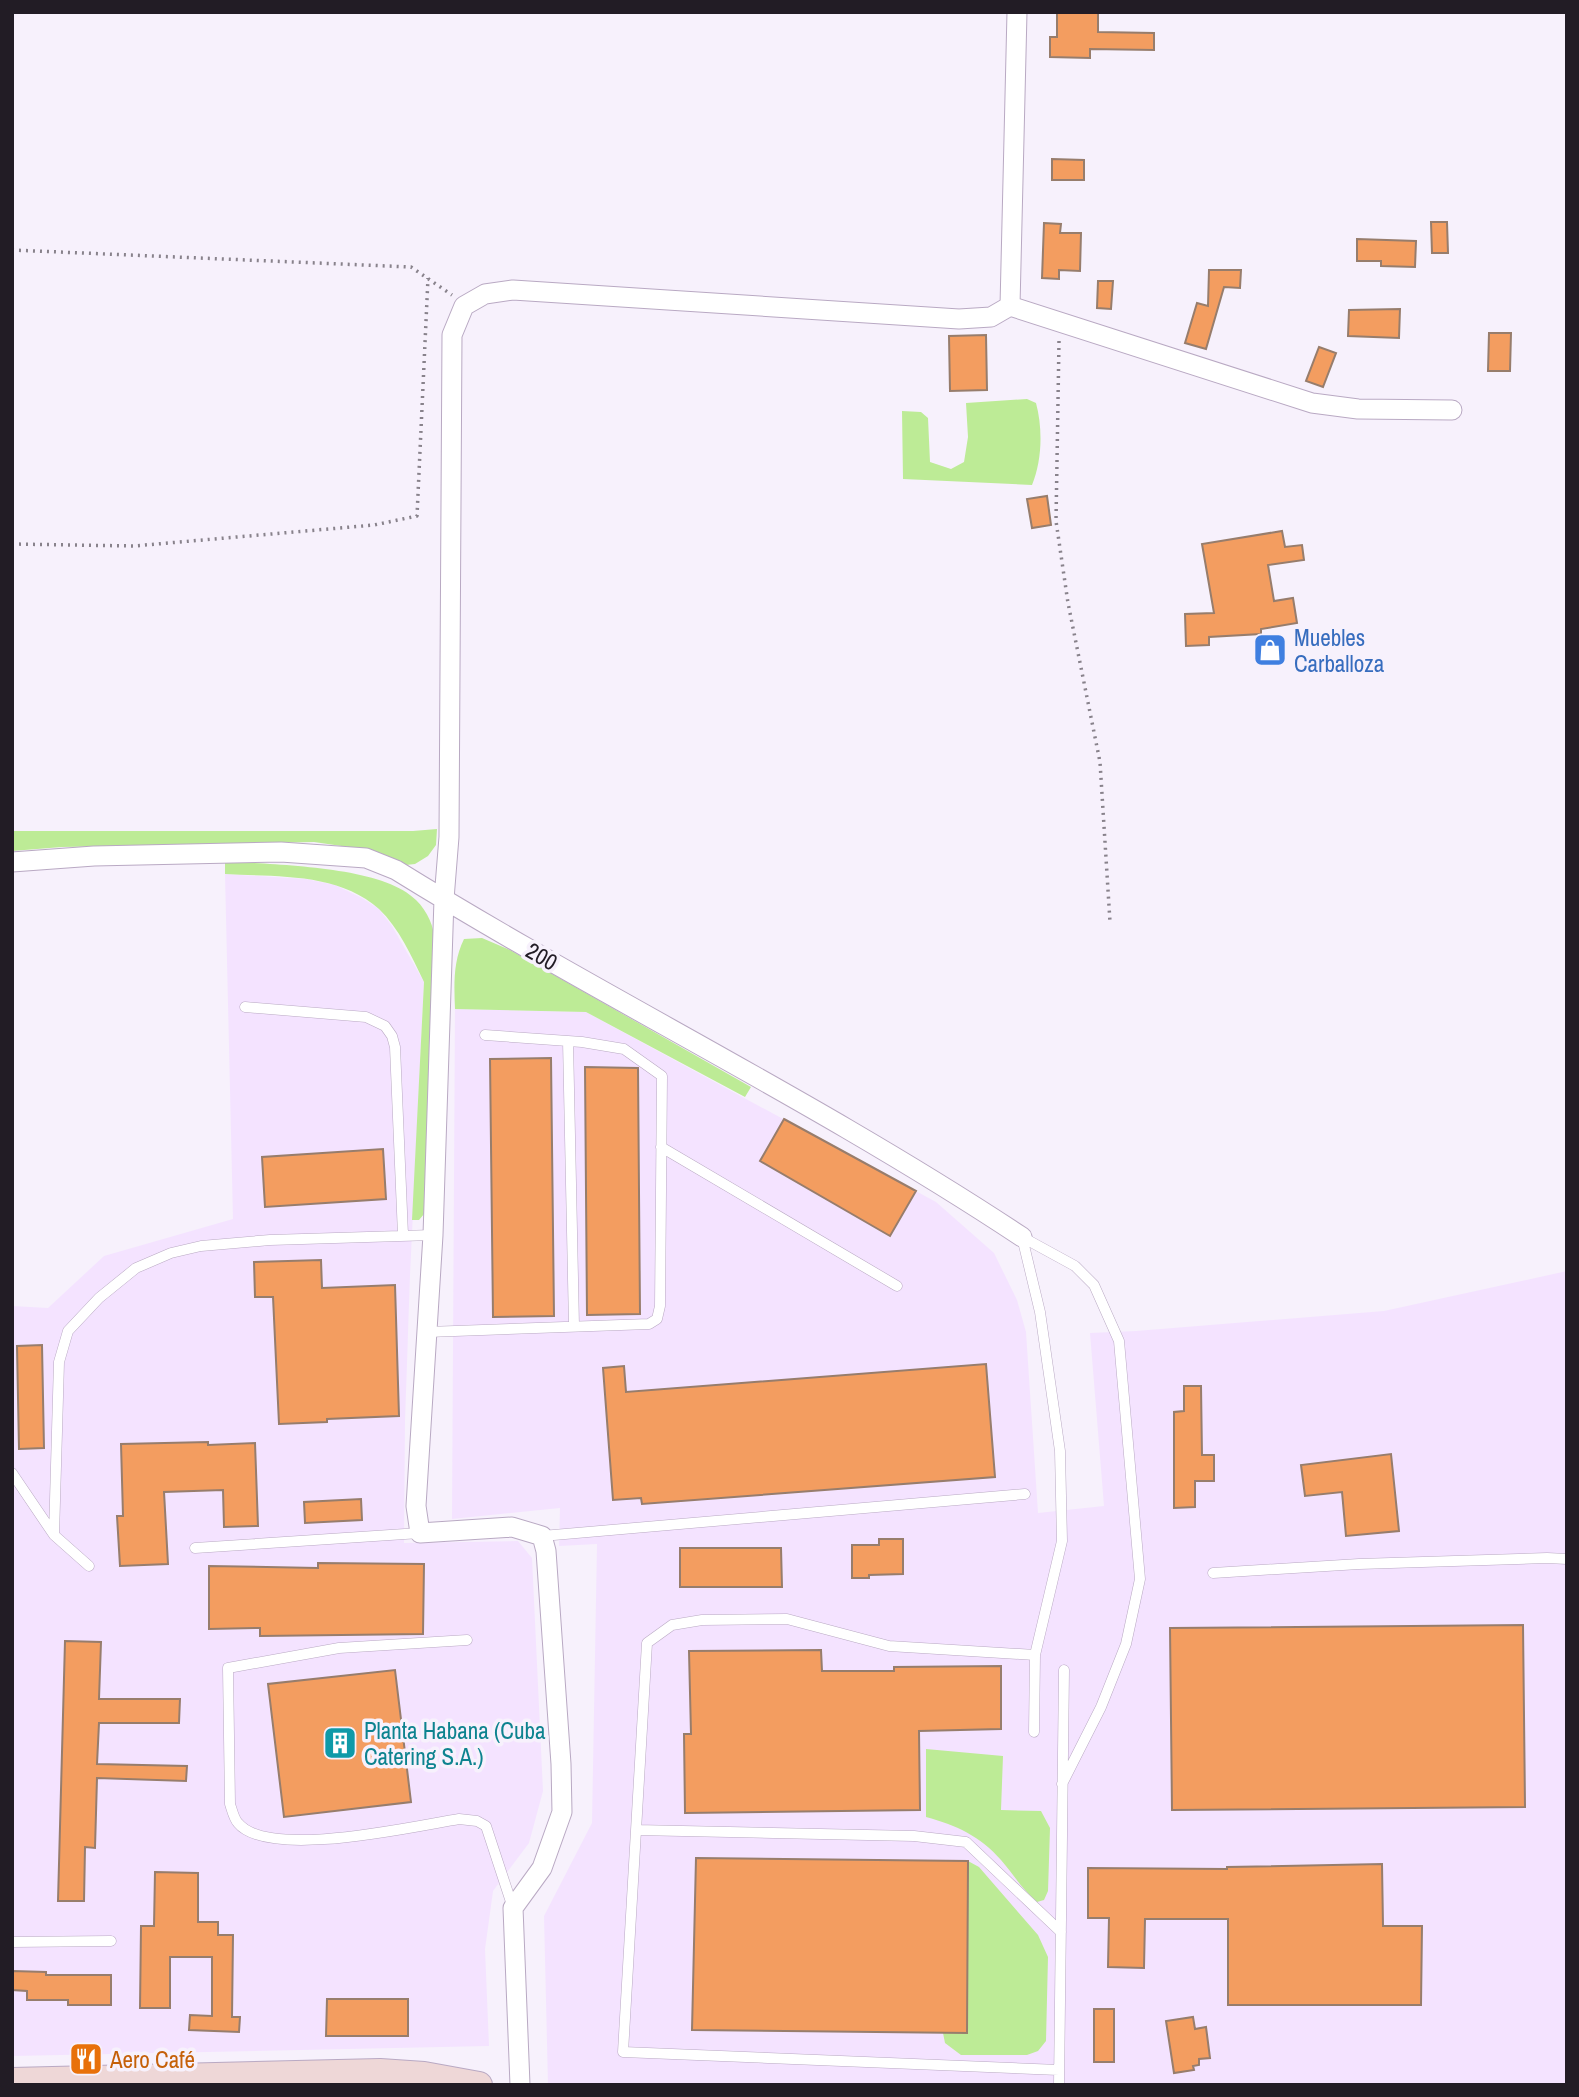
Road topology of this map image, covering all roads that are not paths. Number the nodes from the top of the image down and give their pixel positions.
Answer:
1 (1017, 12) edge
2 (1010, 306) junction
3 (1452, 410) dead end
4 (12, 862) edge
5 (443, 899) junction
6 (245, 1007) dead end
7 (485, 1035) dead end
8 (568, 1041) junction
9 (661, 1147) junction
10 (403, 1235) junction
11 (433, 1235) junction
12 (1022, 1237) junction
13 (897, 1286) dead end
14 (575, 1326) junction
15 (427, 1332) junction
16 (12, 1473) edge
17 (1025, 1494) dead end
18 (421, 1534) junction
19 (54, 1535) junction
20 (542, 1536) junction
21 (195, 1548) dead end
22 (1567, 1559) edge
23 (89, 1566) dead end
24 (1213, 1573) dead end
25 (467, 1640) dead end
26 (1035, 1655) junction
27 (1064, 1670) dead end
28 (1034, 1732) dead end
29 (1062, 1784) junction
30 (636, 1830) junction
31 (513, 1908) junction
32 (1060, 1933) junction
33 (111, 1941) dead end
34 (12, 1942) edge
35 (1059, 2070) junction
36 (363, 2079) edge
37 (12, 2081) edge
38 (436, 2081) edge
39 (88, 2082) edge
40 (479, 2085) edge
41 (520, 2085) edge
42 (1059, 2085) edge

1 - 2 street
2 - 3 street
2 - 5 street
4 - 5 street, 200
5 - 11 street
5 - 12 street, 200
6 - 10 lane
7 - 8 lane
8 - 9 lane
8 - 14 lane
9 - 13 lane
9 - 14 lane
10 - 11 lane
10 - 19 lane
11 - 15 street
12 - 26 lane
12 - 29 lane
14 - 15 lane
15 - 18 street
16 - 19 lane
17 - 20 lane
18 - 20 street
18 - 21 lane
19 - 23 lane
20 - 31 street
22 - 24 lane
25 - 31 lane
26 - 28 lane
26 - 30 lane
27 - 29 lane
29 - 32 lane
30 - 32 lane
30 - 35 lane
31 - 41 street
32 - 35 lane
33 - 34 lane
35 - 42 lane
36 - 38 main road
36 - 39 main road
37 - 39 main road
38 - 40 main road

